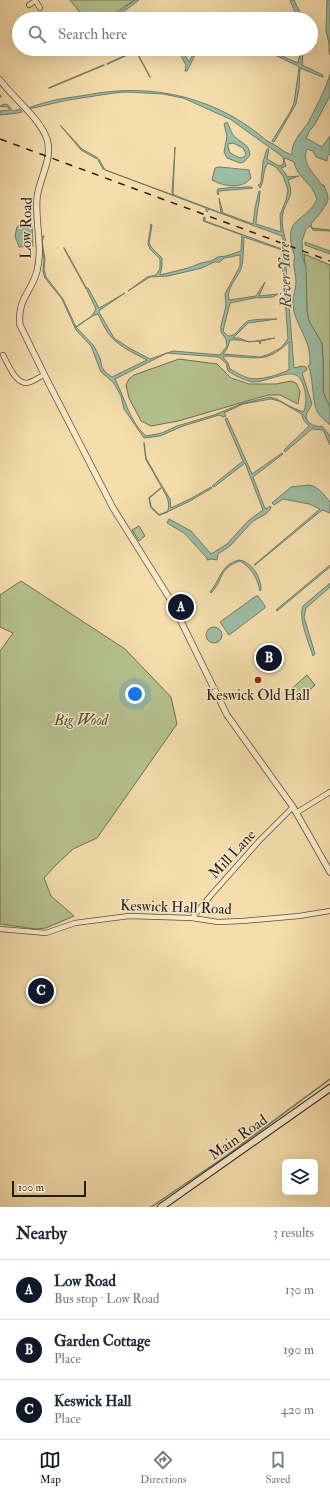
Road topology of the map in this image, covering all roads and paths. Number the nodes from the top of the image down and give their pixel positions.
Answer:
1 (35, 0) edge
2 (29, 5) dead end
3 (40, 8) dead end
4 (0, 80) edge
5 (3, 355) dead end
6 (44, 375) junction
7 (330, 792) edge
8 (294, 810) junction
9 (330, 872) edge
10 (330, 911) edge
11 (192, 918) junction
12 (0, 929) edge
13 (330, 1088) edge
14 (161, 1207) edge

1 - 2 street
1 - 3 street
4 - 6 street, Low Road
5 - 6 street
6 - 8 street, Low Road
7 - 8 street, Mill Lane
8 - 9 street, Low Road
8 - 11 street, Mill Lane
10 - 11 street, Keswick Hall Road
11 - 12 street, Keswick Hall Road
13 - 14 main road, Main Road

